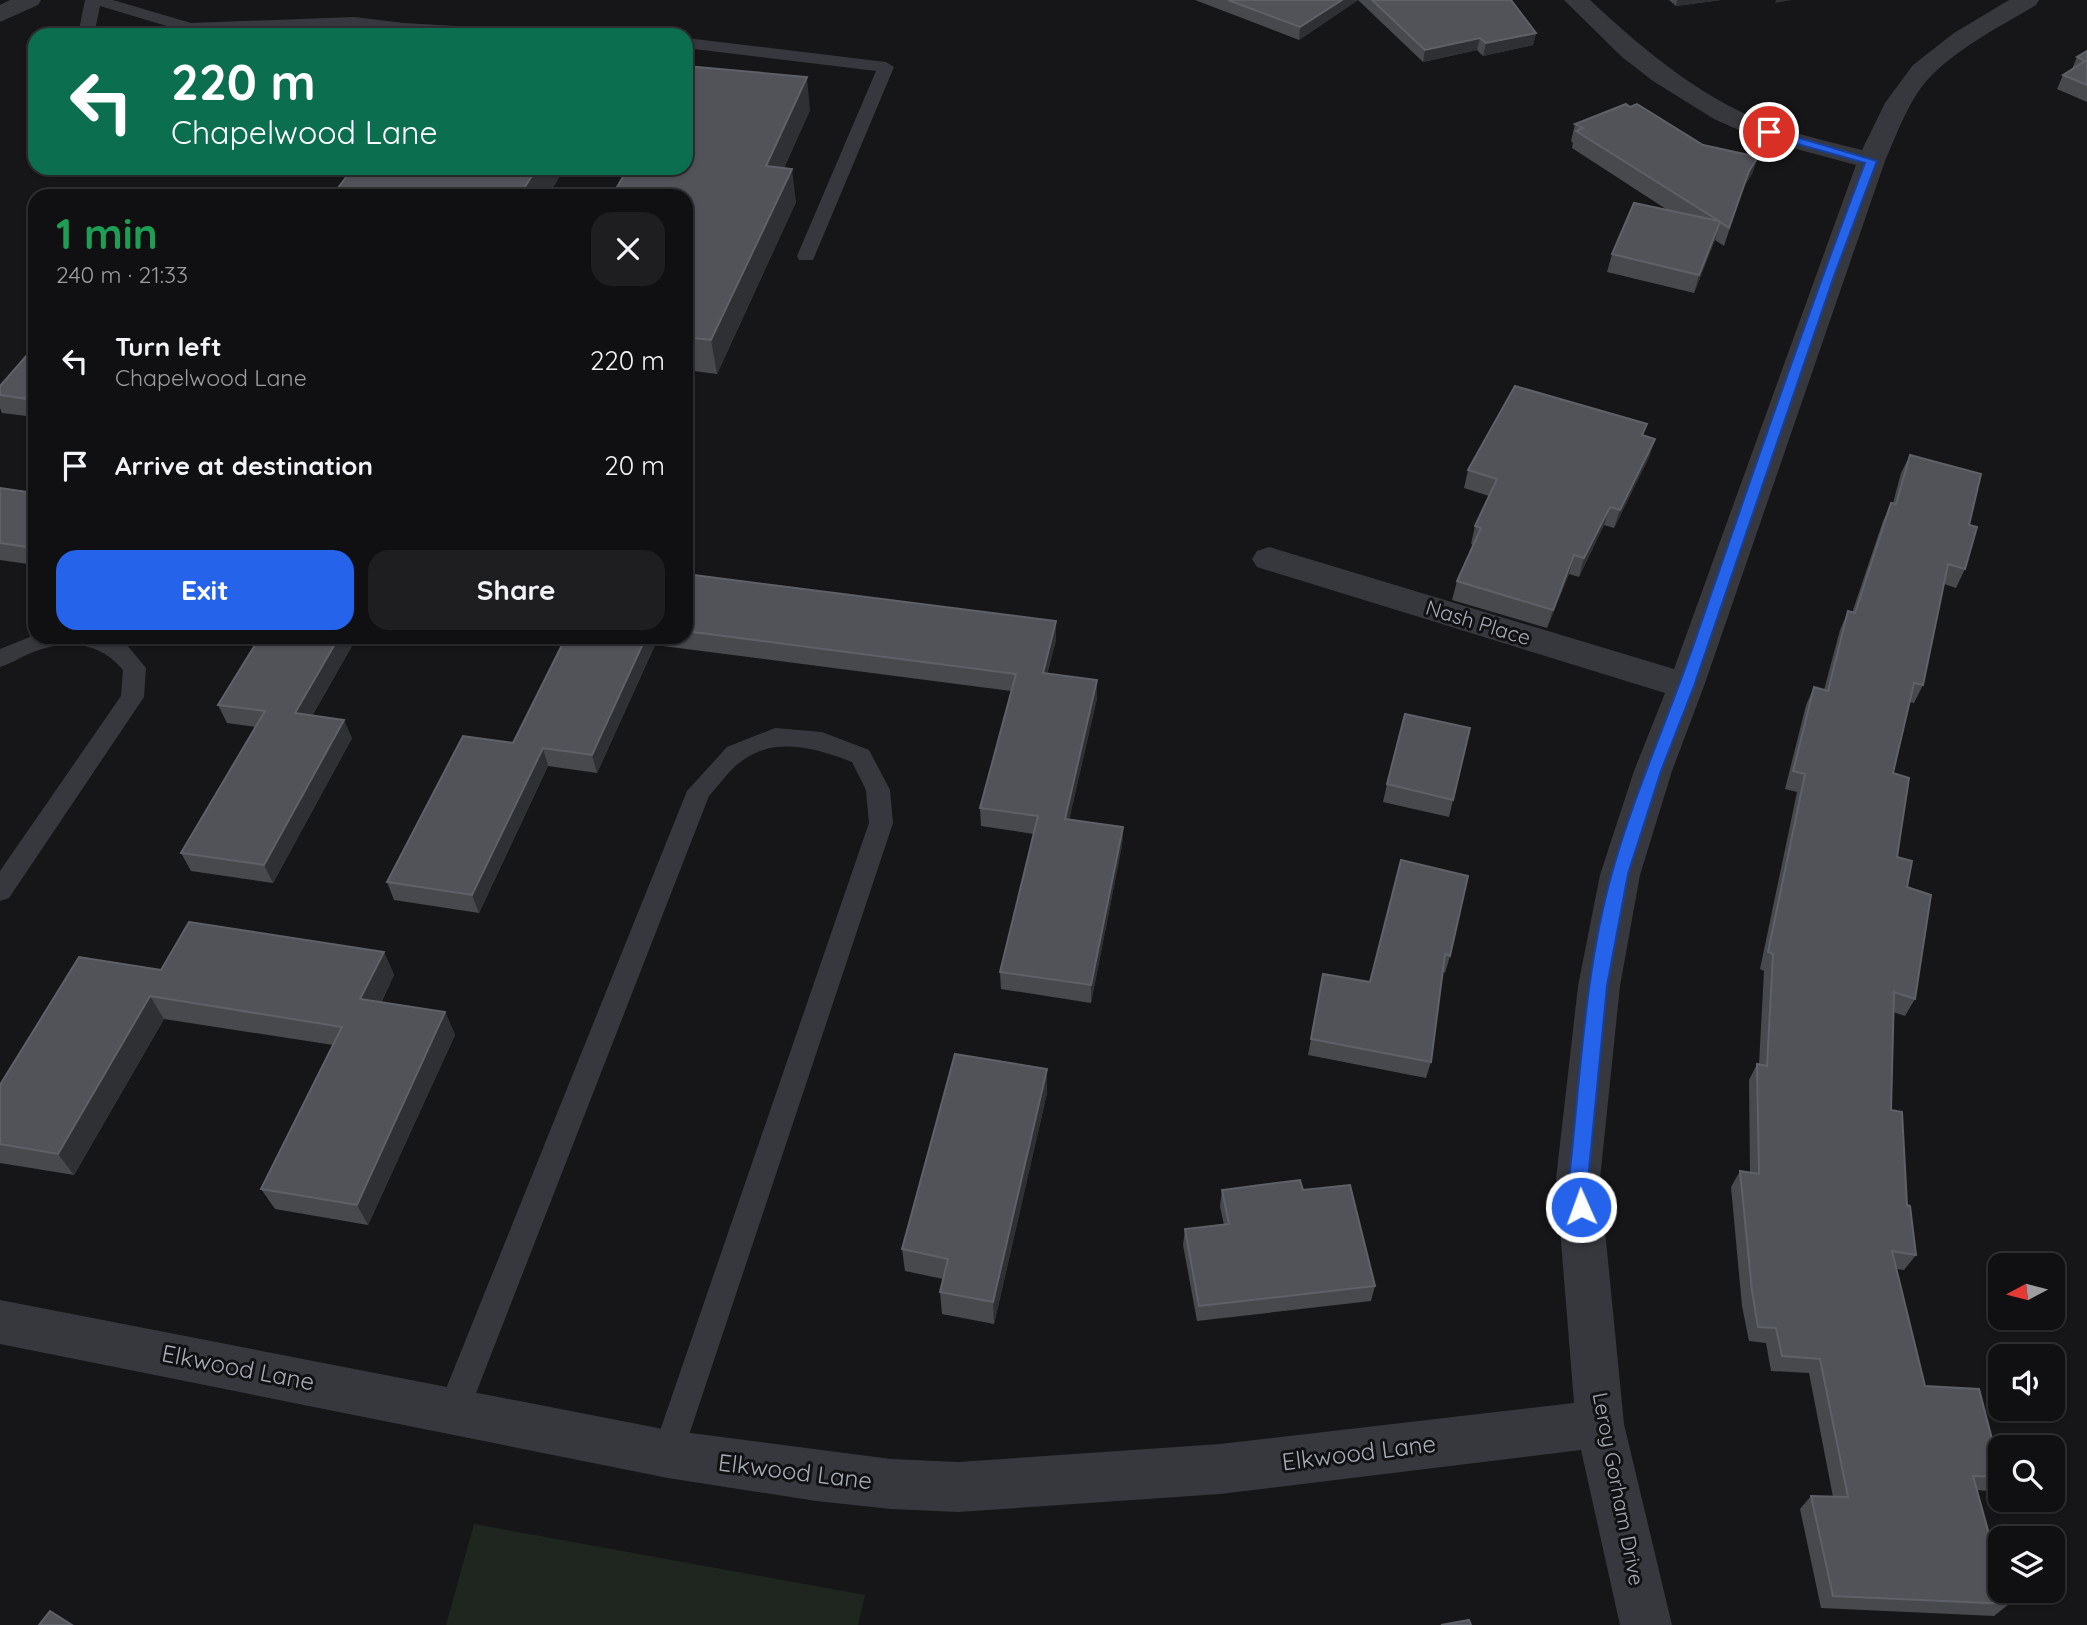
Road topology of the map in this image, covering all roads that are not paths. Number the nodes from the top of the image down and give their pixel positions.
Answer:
1 (29, 0) edge
2 (94, 0) edge
3 (1576, 0) edge
4 (2027, 0) edge
5 (0, 15) edge
6 (88, 28) edge
7 (190, 28) edge
8 (190, 28) edge
9 (385, 28) edge
10 (693, 44) edge
11 (1871, 161) junction
12 (806, 256) dead end
13 (1269, 559) dead end
14 (37, 644) edge
15 (106, 644) edge
16 (0, 659) edge
17 (1686, 686) junction
18 (0, 891) edge
19 (0, 1322) edge
20 (453, 1411) junction
21 (1600, 1424) junction
22 (668, 1454) junction
23 (1646, 1625) edge

1 - 5 street
2 - 6 lane
2 - 8 lane
3 - 11 street
4 - 11 street, Leroy Gorham Drive
7 - 9 lane
10 - 12 lane
11 - 17 street, Leroy Gorham Drive
13 - 17 street, Nash Place
14 - 16 lane
15 - 18 lane
17 - 21 street, Leroy Gorham Drive
19 - 20 street, Elkwood Lane
20 - 22 street, Elkwood Lane
20 - 22 lane
21 - 22 street, Elkwood Lane
21 - 23 street, Leroy Gorham Drive

